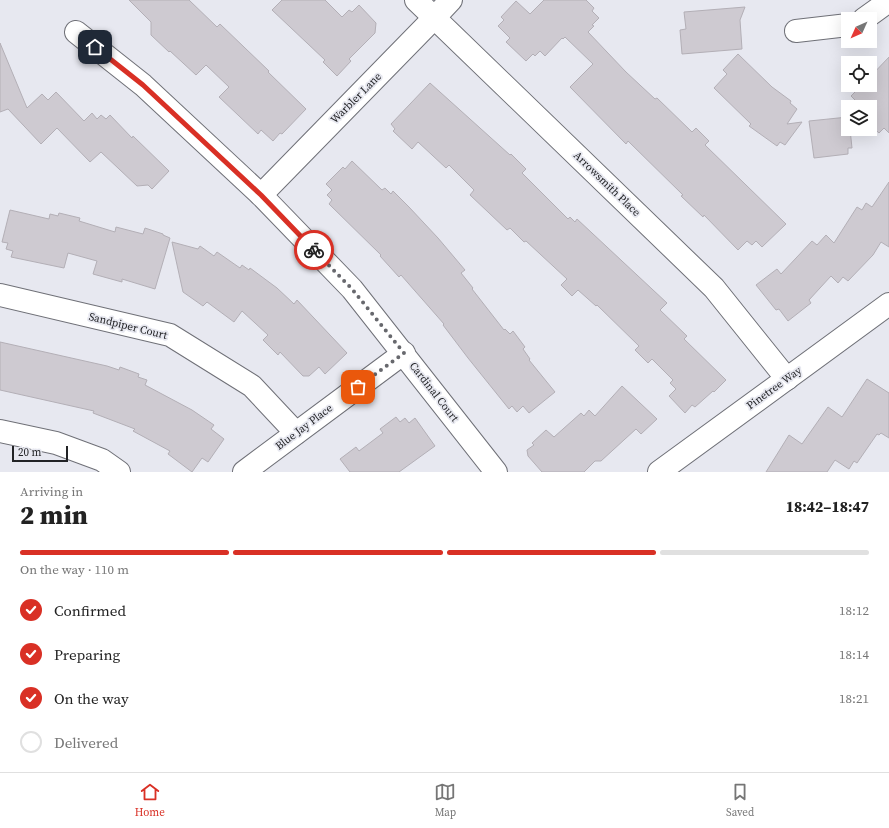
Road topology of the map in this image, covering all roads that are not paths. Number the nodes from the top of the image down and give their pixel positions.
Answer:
1 (416, 0) edge
2 (451, 0) edge
3 (889, 0) edge
4 (873, 12) edge
5 (434, 18) junction
6 (841, 26) edge
7 (796, 31) dead end
8 (76, 32) dead end
9 (261, 195) junction
10 (0, 295) edge
11 (889, 304) edge
12 (404, 353) junction
13 (787, 379) junction
14 (0, 431) edge
15 (296, 433) junction
16 (119, 472) edge
17 (244, 472) edge
18 (496, 472) edge
19 (659, 472) edge

1 - 5 street, Arrowsmith Place
2 - 5 street, Warbler Lane
3 - 4 street
5 - 9 street, Warbler Lane
5 - 13 street, Arrowsmith Place
6 - 7 street
8 - 9 street, Cardinal Court
9 - 12 street, Cardinal Court
10 - 15 street, Sandpiper Court
11 - 13 street, Pinetree Way
12 - 15 street, Blue Jay Place
12 - 18 street, Cardinal Court
13 - 19 street, Pinetree Way
14 - 16 street
15 - 17 street, Blue Jay Place

